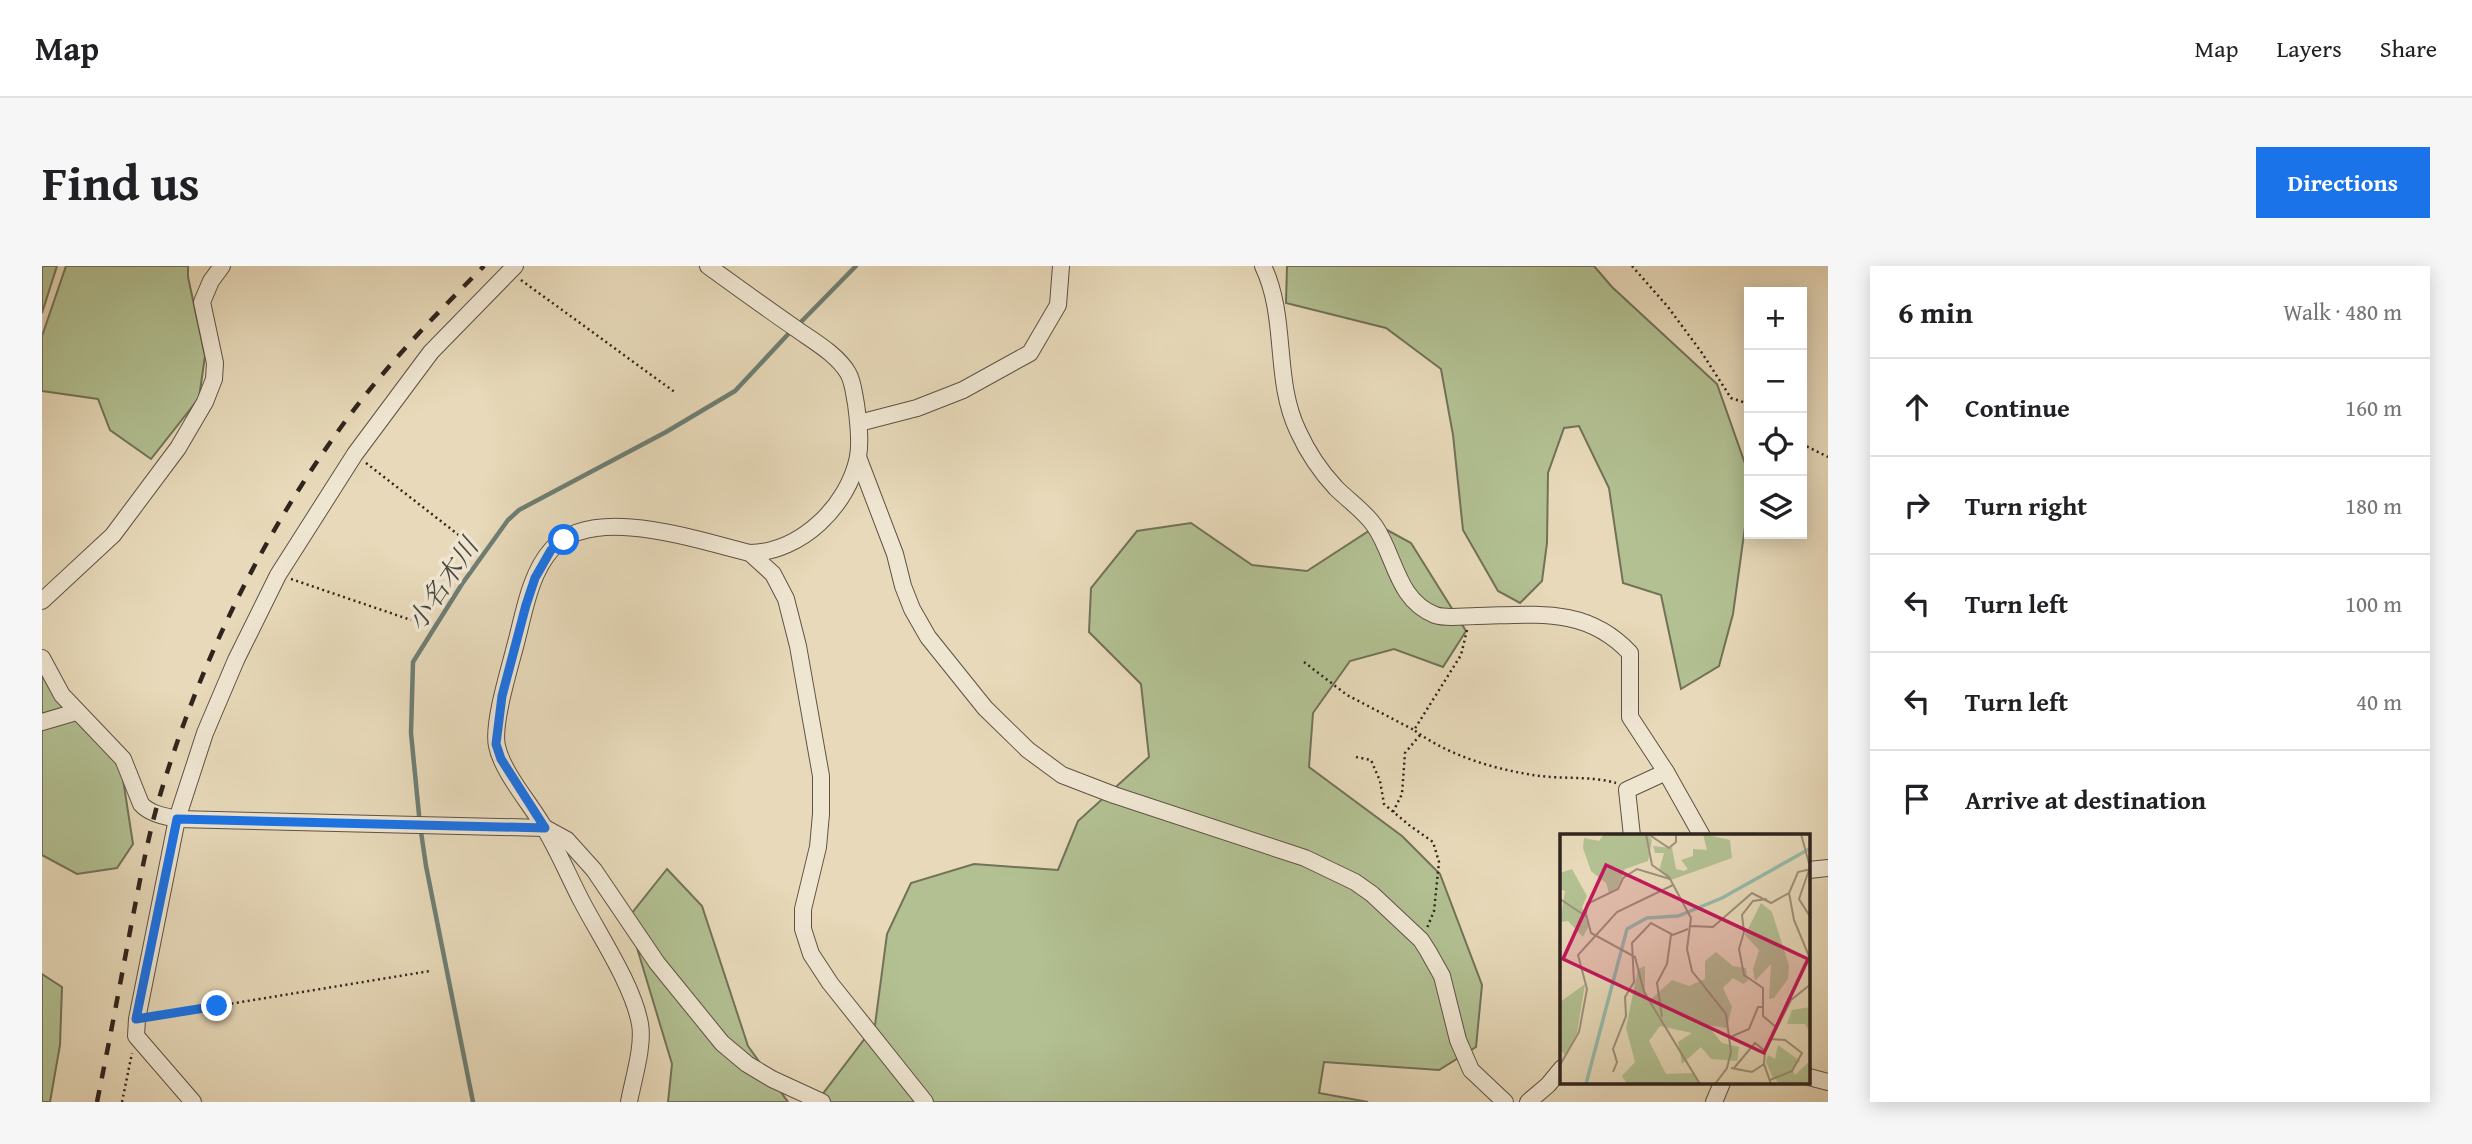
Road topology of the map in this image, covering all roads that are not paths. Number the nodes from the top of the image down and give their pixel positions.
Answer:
1 (222, 266) edge
2 (708, 266) edge
3 (1061, 266) edge
4 (1264, 266) edge
5 (513, 269) edge
6 (859, 423) junction
7 (858, 457) junction
8 (750, 553) junction
9 (42, 601) edge
10 (42, 658) edge
11 (76, 712) junction
12 (42, 722) edge
13 (1666, 772) junction
14 (177, 819) junction
15 (545, 828) junction
16 (1632, 834) edge
17 (1701, 834) edge
18 (1560, 1070) edge
19 (1811, 1078) edge
20 (1828, 1082) edge
21 (1721, 1084) edge
22 (193, 1102) edge
23 (629, 1102) edge
24 (822, 1102) edge
25 (925, 1102) edge
26 (1505, 1102) edge
27 (1528, 1102) edge
28 (1714, 1102) edge

1 - 9 street
2 - 6 street
3 - 6 street
4 - 13 street
5 - 14 street
6 - 7 street
7 - 8 street
7 - 26 street
8 - 15 street
8 - 25 street
10 - 11 street
11 - 12 street
11 - 14 street
13 - 16 street
13 - 17 street
14 - 15 street
14 - 22 street
15 - 23 street
15 - 24 street
18 - 27 street
19 - 20 street
21 - 28 street

